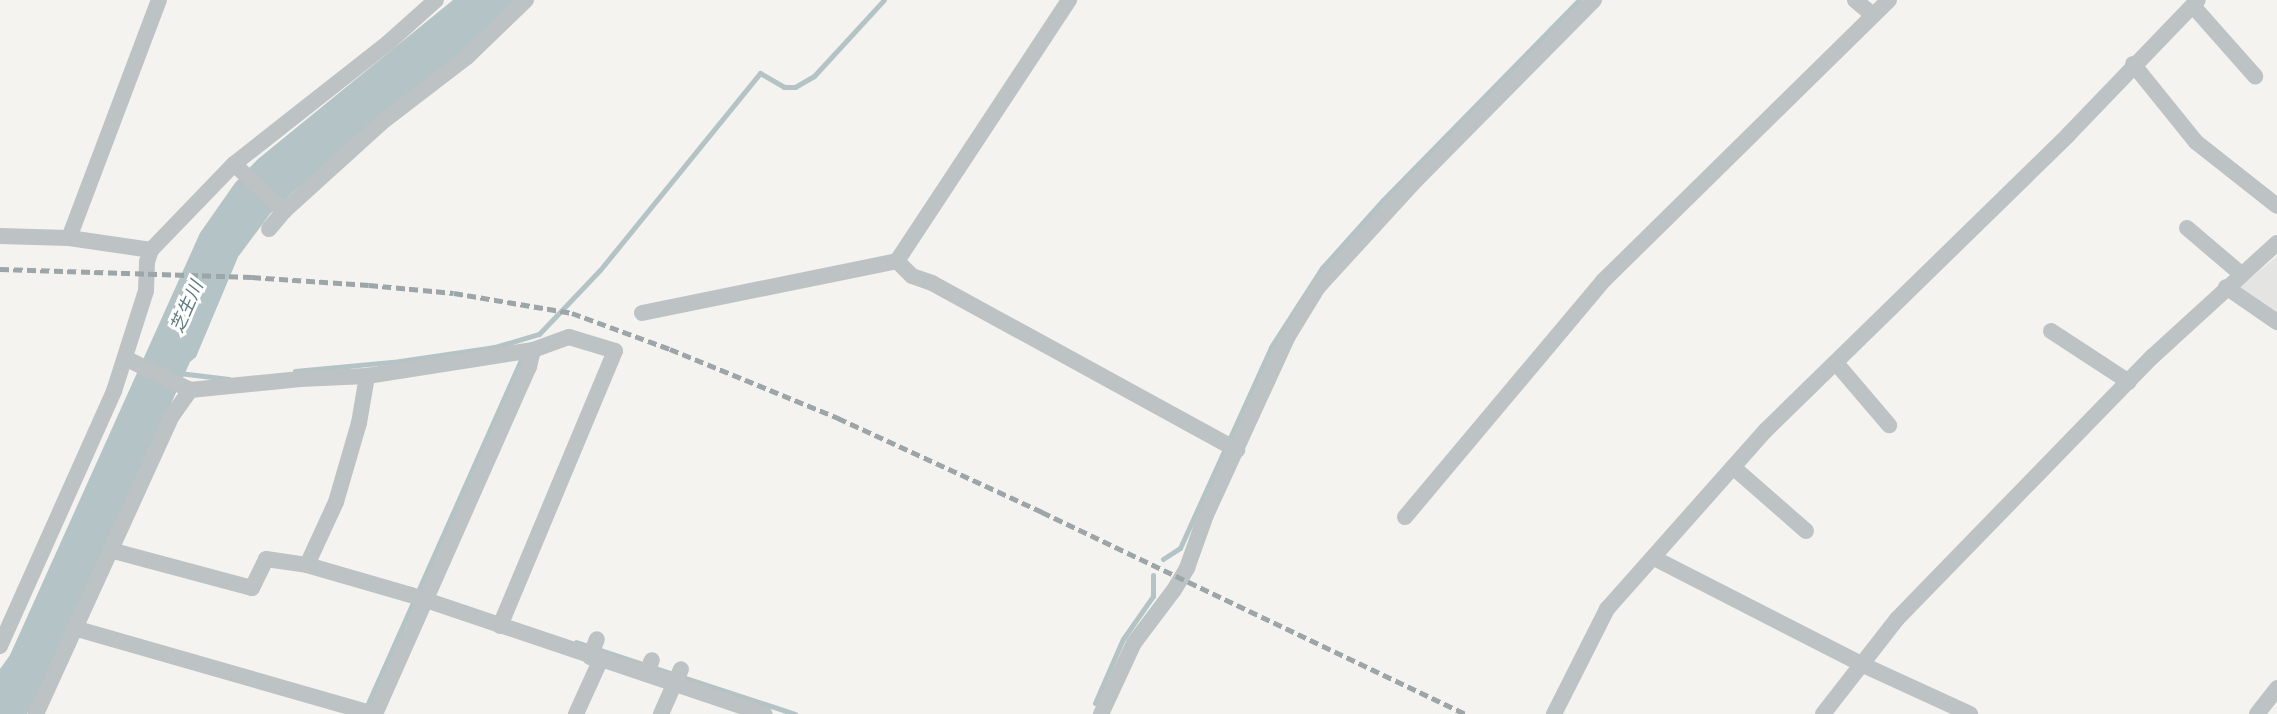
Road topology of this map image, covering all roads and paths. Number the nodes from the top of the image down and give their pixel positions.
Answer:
1 (159, 0) edge
2 (436, 0) edge
3 (526, 0) edge
4 (1069, 0) edge
5 (1594, 0) edge
6 (1855, 0) edge
7 (1889, 0) edge
8 (2195, 3) edge
9 (1874, 15) junction
10 (2133, 64) junction
11 (2255, 76) dead end
12 (237, 166) junction
13 (2277, 206) edge
14 (281, 208) junction
15 (2187, 228) dead end
16 (269, 229) dead end
17 (0, 237) edge
18 (69, 238) junction
19 (2277, 243) edge
20 (151, 250) junction
21 (897, 261) junction
22 (2241, 274) junction
23 (2226, 287) junction
24 (642, 313) dead end
25 (2277, 322) edge
26 (2051, 331) dead end
27 (533, 350) junction
28 (128, 361) junction
29 (1836, 363) junction
30 (367, 376) junction
31 (2128, 382) junction
32 (186, 389) junction
33 (1889, 425) dead end
34 (1230, 446) junction
35 (1733, 467) junction
36 (1405, 517) dead end
37 (1806, 531) dead end
38 (110, 550) junction
39 (1654, 558) junction
40 (307, 565) junction
41 (419, 598) junction
42 (503, 621) junction
43 (74, 628) junction
44 (0, 646) edge
45 (595, 653) junction
46 (1861, 664) junction
47 (677, 678) junction
48 (2277, 688) edge
49 (368, 712) edge
50 (36, 714) edge
51 (576, 714) edge
52 (661, 714) edge
53 (764, 714) edge
54 (1101, 714) edge
55 (1554, 714) edge
56 (1823, 714) edge
57 (1970, 714) edge
58 (2257, 714) edge

1 - 18 street
2 - 12 street
3 - 14 street
4 - 21 street
5 - 34 street
6 - 9 street
7 - 9 street
8 - 10 street
8 - 11 street
9 - 36 street
10 - 13 street
10 - 29 street
12 - 14 street
12 - 20 street
14 - 16 street
15 - 22 street
17 - 18 street
18 - 20 street
19 - 22 street
20 - 28 street
21 - 24 street
21 - 34 street
22 - 23 street
23 - 25 street
23 - 31 street
26 - 31 street
27 - 30 street
27 - 41 street
27 - 42 street
28 - 32 street
28 - 44 street
29 - 33 street
29 - 35 street
30 - 32 street
30 - 40 street
31 - 46 street
32 - 38 street
34 - 54 street
35 - 37 street
35 - 39 street
38 - 40 street
38 - 43 street
39 - 46 street
39 - 55 street
40 - 41 street
41 - 42 street
41 - 49 street
42 - 45 street
43 - 49 street
43 - 50 street
45 - 47 street
45 - 51 street
46 - 56 street
46 - 57 street
47 - 52 street
47 - 53 street
48 - 58 street

